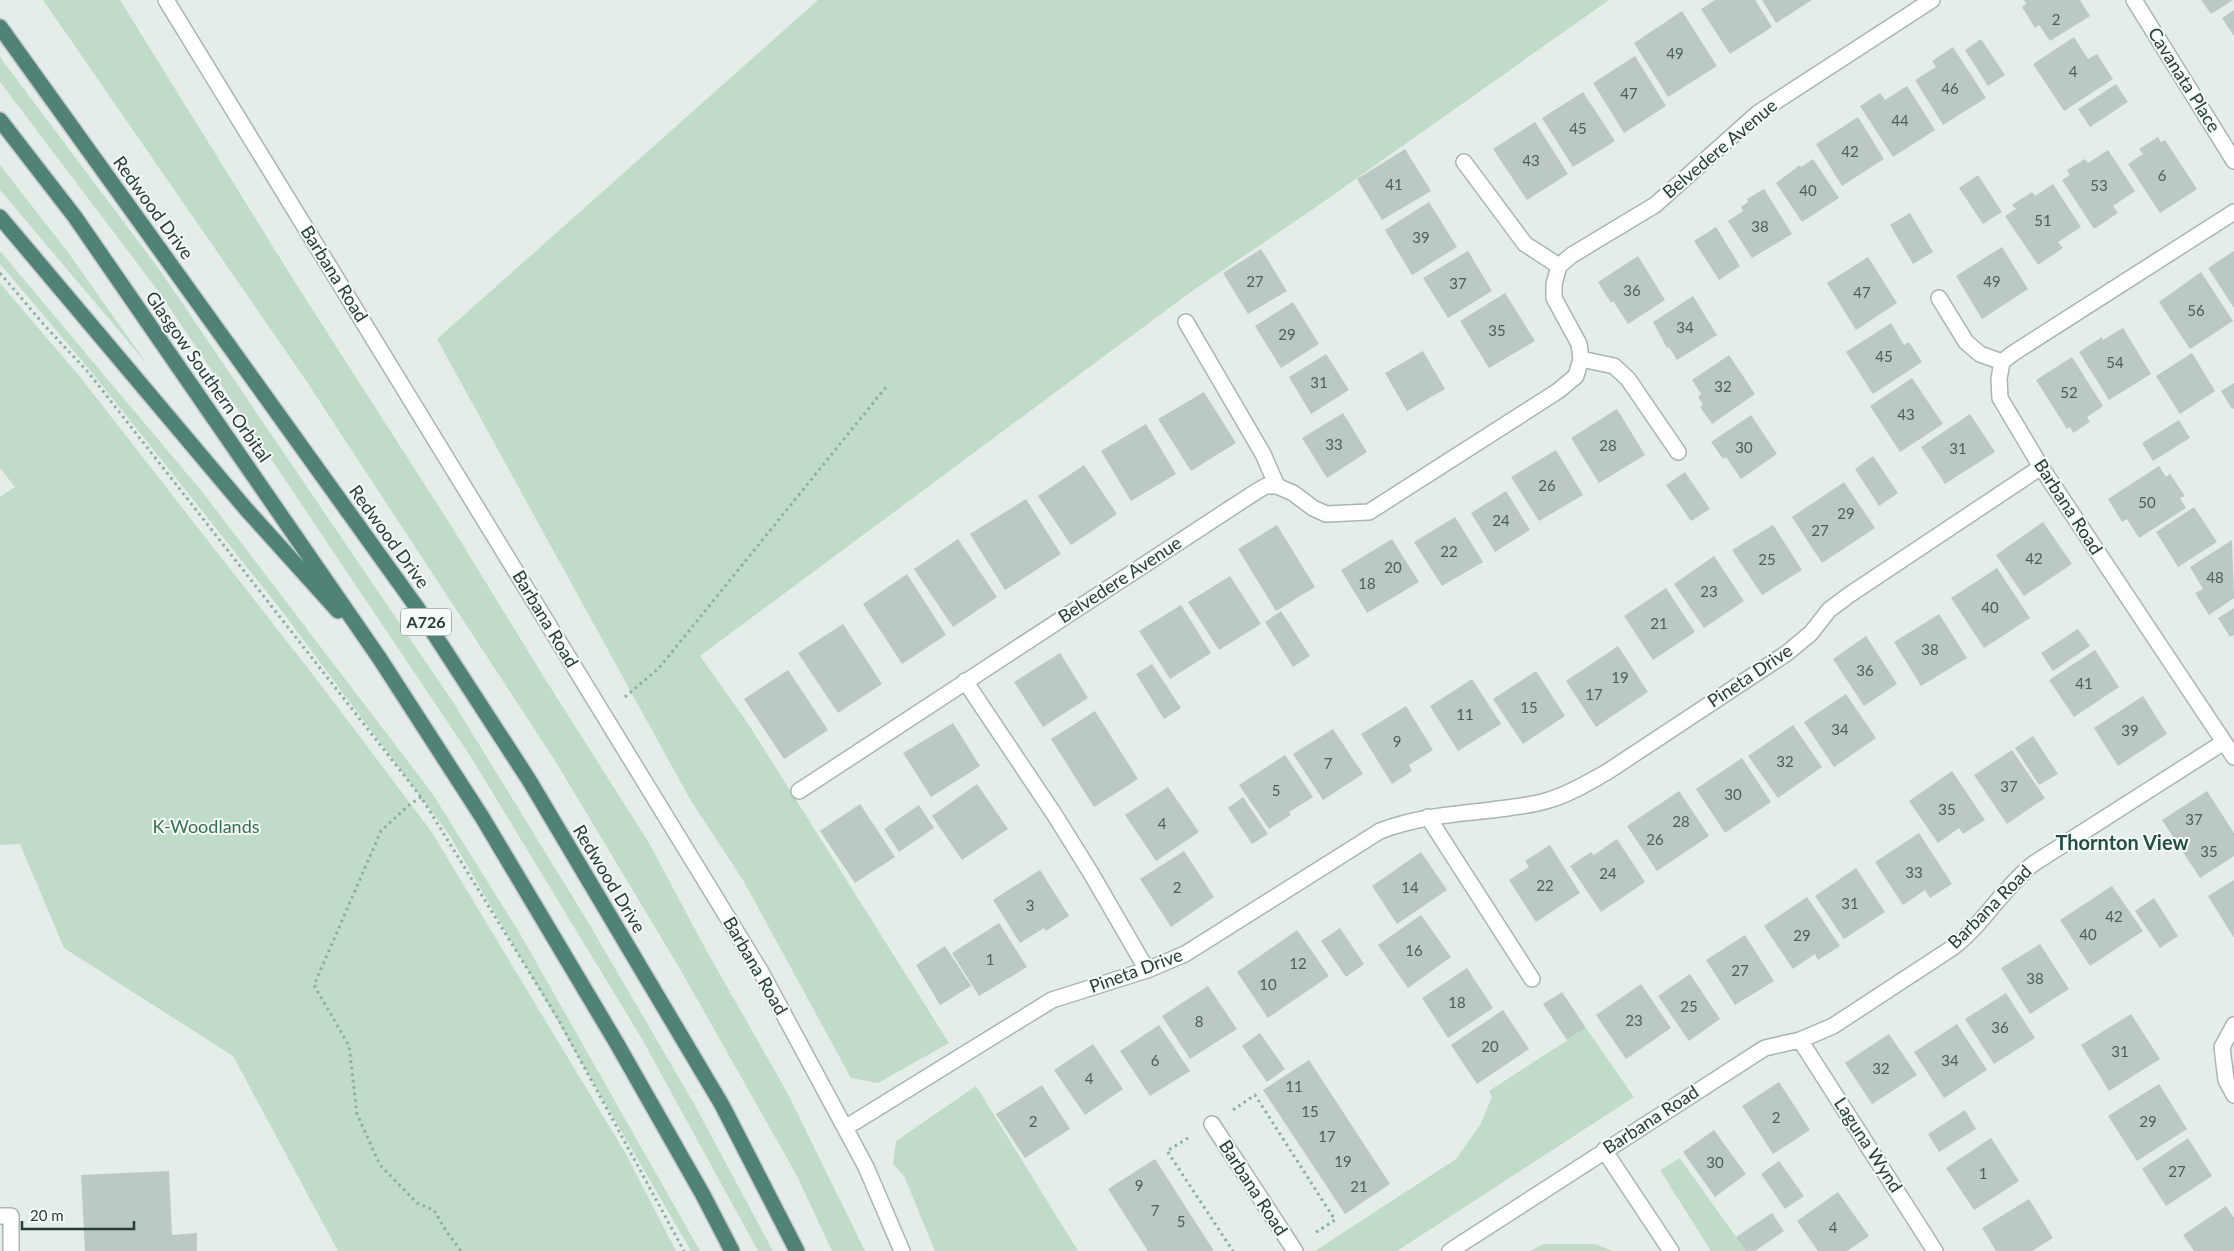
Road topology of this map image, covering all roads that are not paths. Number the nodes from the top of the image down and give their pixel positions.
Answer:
1 (166, 0) edge
2 (1932, 0) edge
3 (2134, 0) edge
4 (0, 27) edge
5 (0, 120) edge
6 (2234, 161) edge
7 (1464, 162) dead end
8 (2234, 212) edge
9 (0, 217) edge
10 (1559, 266) junction
11 (1939, 298) dead end
12 (1186, 322) dead end
13 (1582, 359) junction
14 (2002, 362) junction
15 (1678, 452) dead end
16 (2041, 467) junction
17 (1277, 486) junction
18 (380, 658) junction
19 (965, 681) junction
20 (2224, 742) junction
21 (2234, 758) edge
22 (800, 791) dead end
23 (1428, 817) junction
24 (1147, 970) junction
25 (1532, 979) dead end
26 (2234, 1025) edge
27 (1800, 1040) junction
28 (2234, 1095) edge
29 (1212, 1124) dead end
30 (845, 1128) junction
31 (1604, 1150) junction
32 (0, 1216) edge
33 (11, 1251) edge
34 (732, 1251) edge
35 (797, 1251) edge
36 (902, 1251) edge
37 (1294, 1251) edge
38 (1450, 1251) edge
39 (1671, 1251) edge
40 (1935, 1251) edge

1 - 30 street, Barbana Road
2 - 10 street, Belvedere Avenue
3 - 6 street, Cavanata Place
4 - 35 highway, Redwood Drive / A726
5 - 18 highway, Glasgow Southern Orbital
7 - 10 street
8 - 14 street
9 - 18 highway
10 - 13 street
11 - 14 street
12 - 17 street
13 - 15 street
13 - 17 street
14 - 16 street, Barbana Road
16 - 20 street, Barbana Road
16 - 23 street, Pineta Drive
17 - 19 street, Belvedere Avenue
18 - 34 highway
19 - 22 street, Belvedere Avenue
19 - 24 street
20 - 21 street
20 - 27 street, Barbana Road
23 - 24 street, Pineta Drive
23 - 25 street
24 - 30 street, Pineta Drive
26 - 28 street
27 - 31 street, Barbana Road
27 - 40 street, Laguna Wynd
29 - 37 street, Barbana Road
30 - 36 street, Barbana Road
31 - 38 street, Barbana Road
31 - 39 street
32 - 33 street

